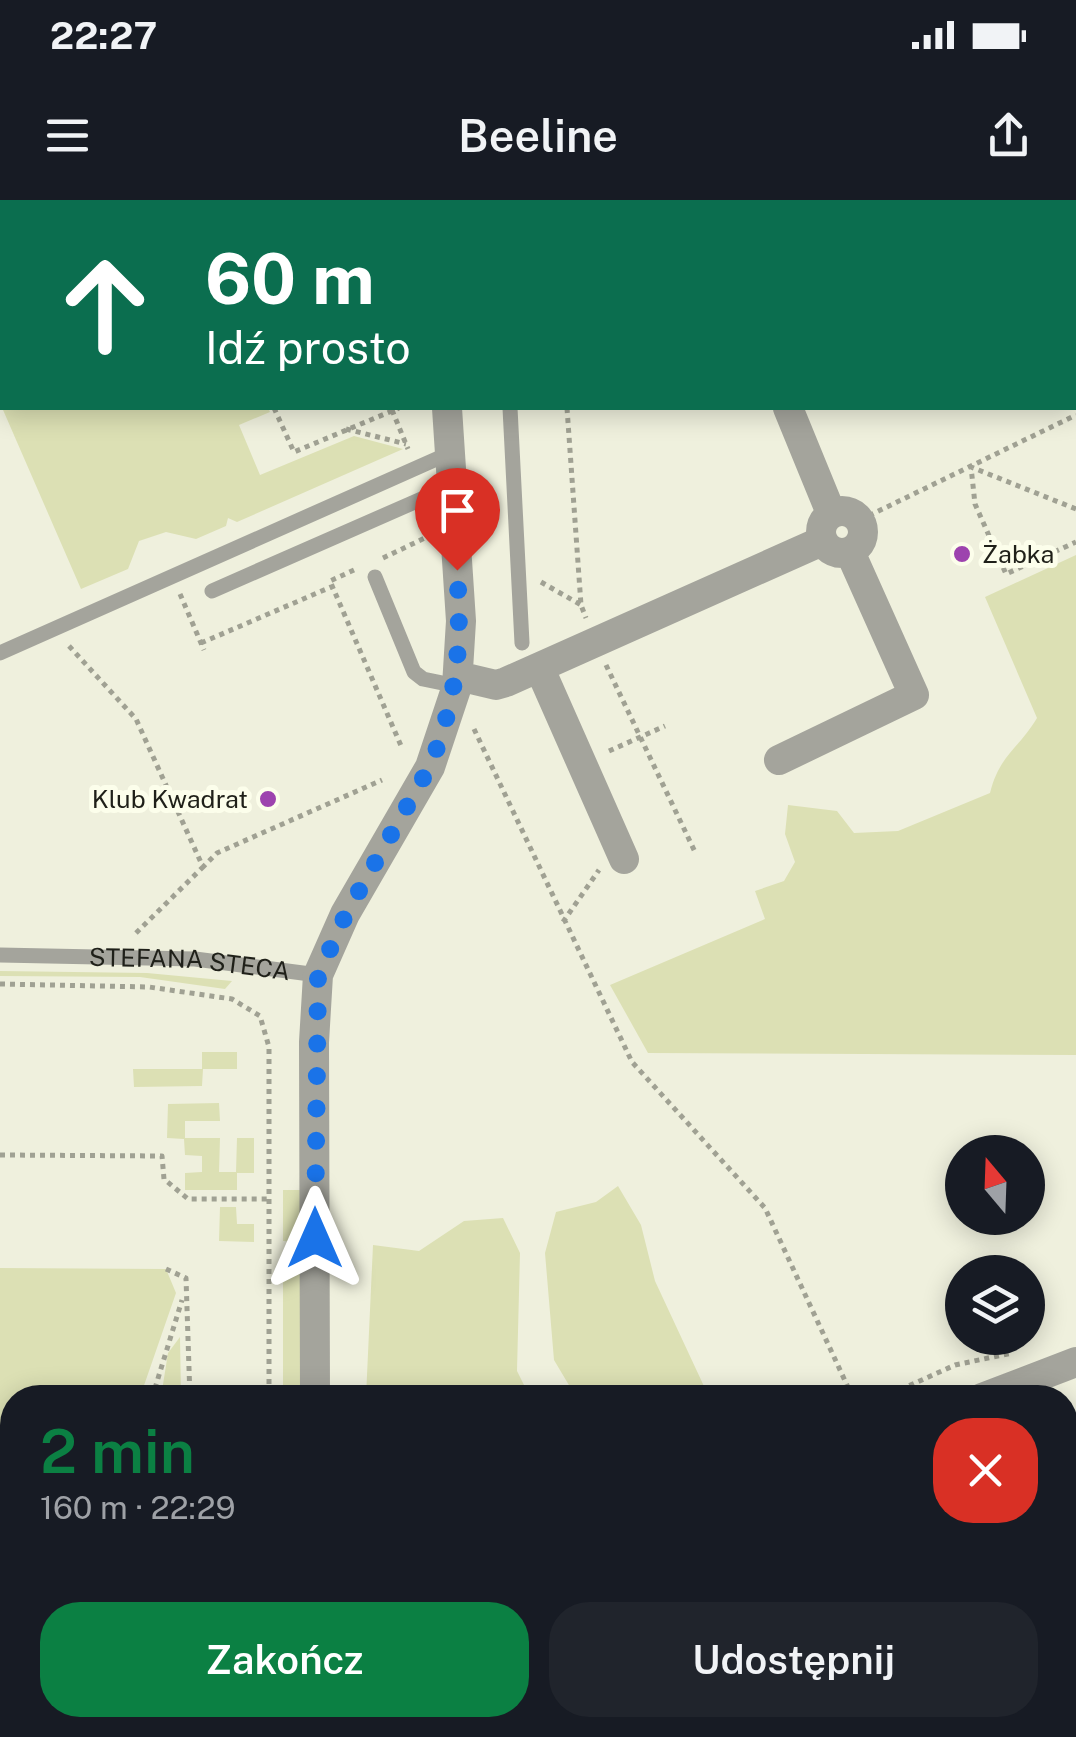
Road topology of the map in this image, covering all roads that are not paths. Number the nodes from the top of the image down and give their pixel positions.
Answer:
1 (447, 410) edge
2 (510, 410) edge
3 (789, 410) edge
4 (450, 453) junction
5 (450, 486) junction
6 (841, 532) junction
7 (375, 577) dead end
8 (212, 591) dead end
9 (522, 643) dead end
10 (0, 653) edge
11 (540, 669) junction
12 (457, 681) junction
13 (780, 760) dead end
14 (612, 864) road end
15 (0, 955) edge
16 (318, 976) junction
17 (1076, 1362) edge
18 (315, 1385) edge
19 (1016, 1385) edge

1 - 4 street
2 - 9 lane
3 - 6 street
4 - 5 street
4 - 10 lane
5 - 8 lane
5 - 12 street
6 - 11 street
6 - 13 street
7 - 12 lane
11 - 12 street
11 - 14 street
12 - 16 street
15 - 16 lane, STEFANA STECA
16 - 18 street, STEFANA STECA
17 - 19 street

